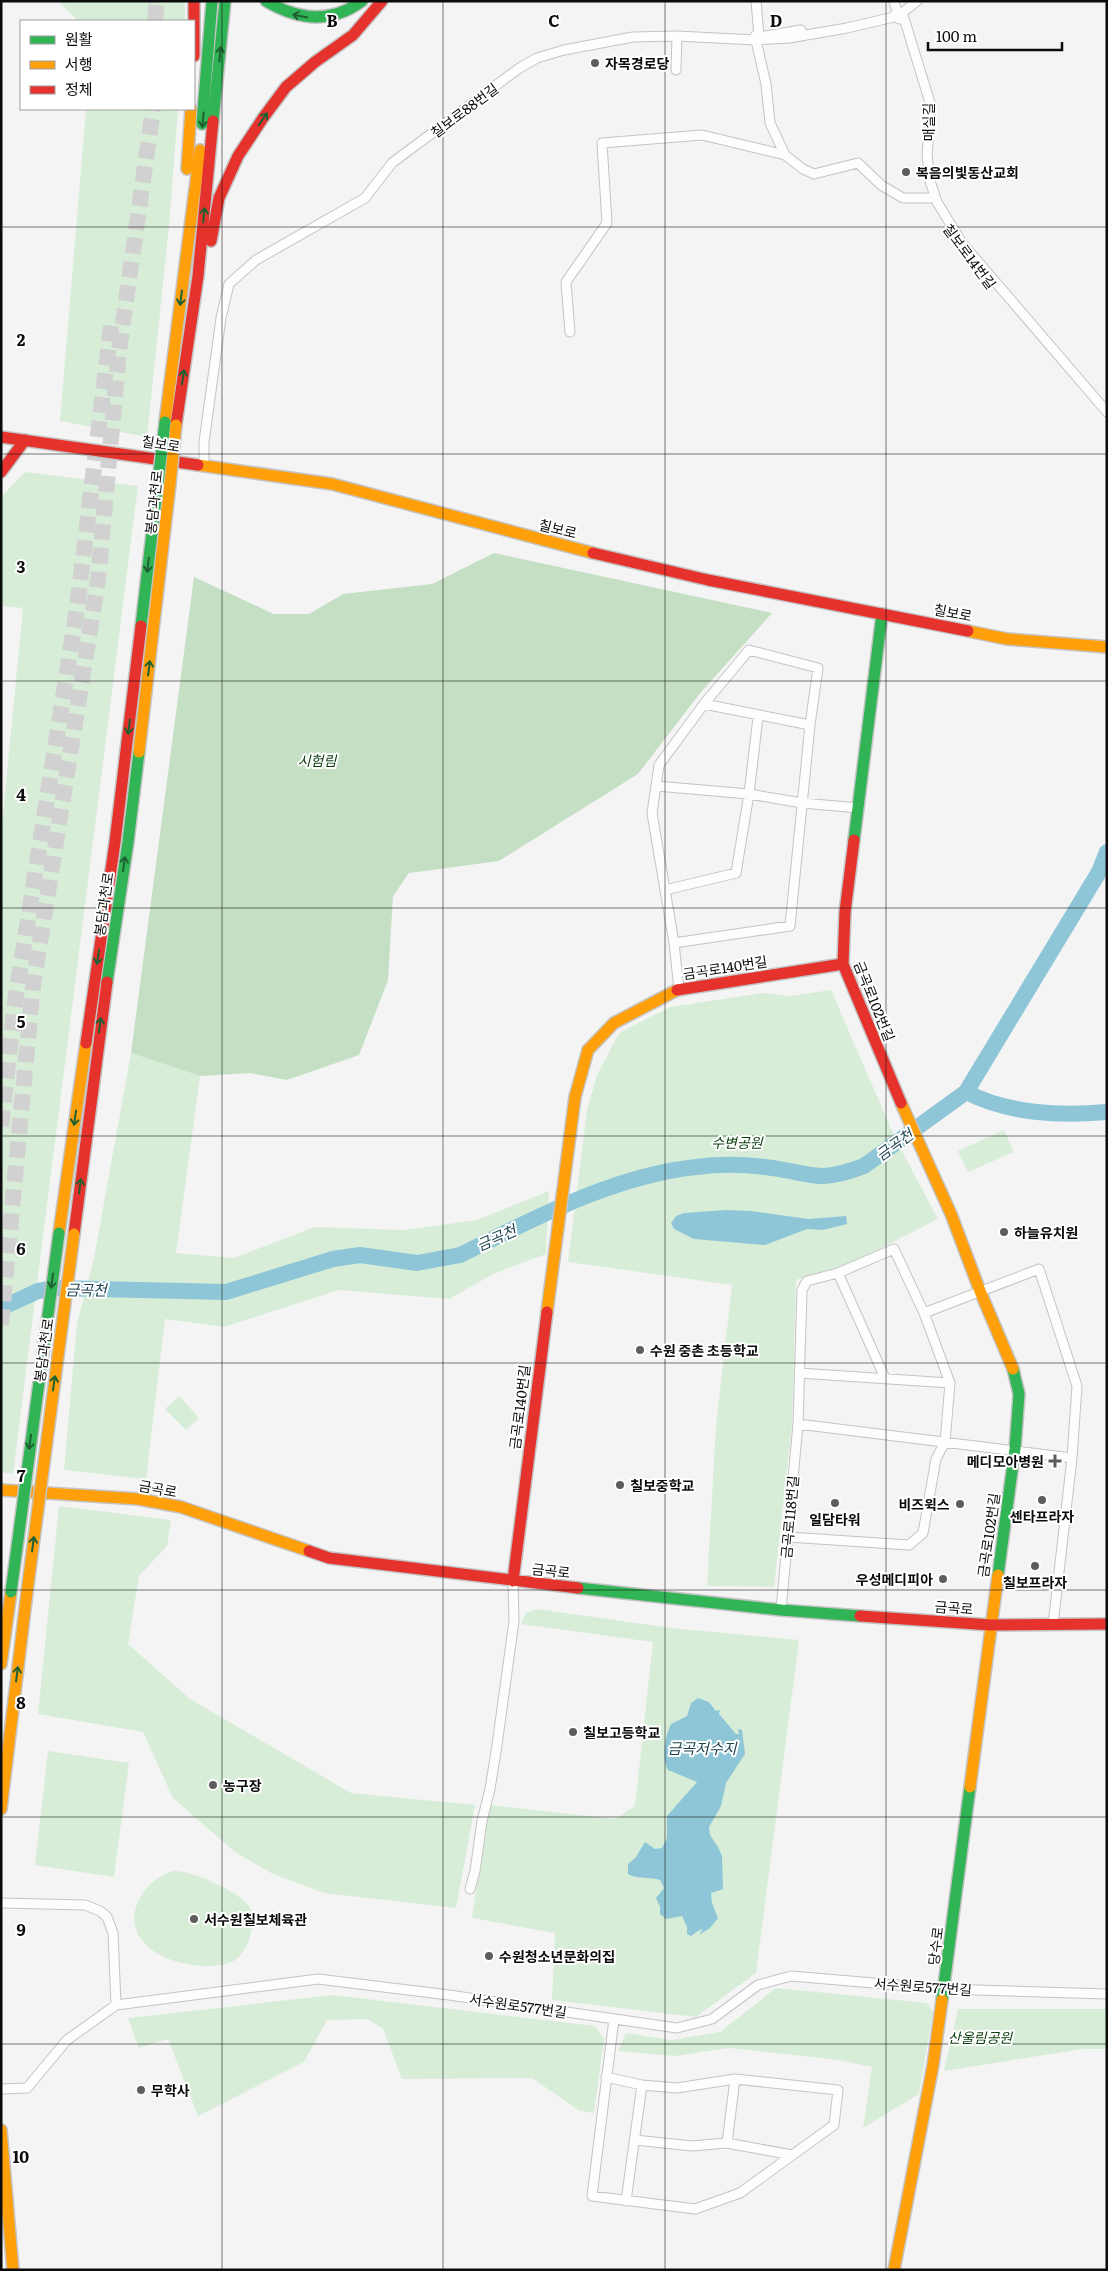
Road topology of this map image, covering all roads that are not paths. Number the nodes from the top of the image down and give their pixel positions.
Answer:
1 (194, 1) edge
2 (212, 1) edge
3 (225, 1) edge
4 (266, 1) edge
5 (362, 1) edge
6 (382, 1) edge
7 (750, 1) edge
8 (756, 1) edge
9 (894, 1) edge
10 (917, 1) edge
11 (898, 16) junction
12 (194, 20) edge
13 (677, 36) junction
14 (755, 40) junction
15 (676, 70) dead end
16 (191, 110) edge
17 (785, 155) junction
18 (932, 198) junction
19 (185, 273) junction
20 (198, 276) junction
21 (570, 332) dead end
22 (1107, 412) edge
23 (1107, 416) edge
24 (171, 423) junction
25 (1, 437) edge
26 (25, 440) junction
27 (204, 466) junction
28 (1, 472) edge
29 (882, 614) junction
30 (1107, 647) edge
31 (704, 704) junction
32 (758, 716) junction
33 (810, 725) junction
34 (656, 786) junction
35 (749, 794) junction
36 (802, 803) junction
37 (859, 808) junction
38 (665, 890) junction
39 (674, 943) junction
40 (843, 964) junction
41 (679, 989) junction
42 (838, 1273) junction
43 (980, 1291) junction
44 (924, 1313) junction
45 (799, 1373) junction
46 (885, 1378) junction
47 (950, 1383) junction
48 (798, 1424) junction
49 (945, 1442) junction
50 (1015, 1449) junction
51 (1072, 1458) junction
52 (1, 1490) edge
53 (788, 1537) junction
54 (513, 1581) junction
55 (781, 1610) junction
56 (991, 1624) junction
57 (1107, 1624) edge
58 (1053, 1625) junction
59 (1, 1664) edge
60 (1, 1809) edge
61 (470, 1889) dead end
62 (1, 1903) edge
63 (944, 1989) junction
64 (1107, 1994) edge
65 (116, 2005) junction
66 (614, 2019) junction
67 (606, 2077) junction
68 (735, 2079) junction
69 (642, 2085) junction
70 (1, 2090) edge
71 (1, 2130) edge
72 (635, 2140) junction
73 (727, 2143) junction
74 (792, 2155) junction
75 (626, 2201) junction
76 (13, 2270) edge
77 (894, 2270) edge

1 - 12 main road
2 -> 19 main road, 봉담과천로
20 -> 3 main road, 봉담과천로
5 -> 4 main road
20 -> 6 main road
7 - 14 street
8 - 11 street
9 - 11 street
10 - 11 street, 칠보로88번길
11 - 14 street, 칠보로88번길
11 - 18 street, 칠보로14번길
11 - 22 street, 매실길
13 - 14 street, 칠보로88번길
13 - 15 street
13 - 27 street, 칠보로88번길
14 - 17 street
16 - 19 main road
17 - 18 street
17 - 21 street
18 - 23 street, 칠보로14번길
19 -> 24 main road, 봉담과천로
24 -> 20 main road, 봉담과천로
24 -> 59 main road, 봉담과천로, bridge
60 -> 24 main road, 봉담과천로, bridge
25 - 26 main road, 칠보로
26 - 27 main road, 칠보로
26 - 28 main road
27 - 29 main road, 칠보로
29 - 30 main road, 칠보로
29 - 37 main road, 금곡로102번길
31 - 32 street
31 - 33 street
31 - 34 street
32 - 33 street
32 - 35 street
33 - 36 street
34 - 35 street
34 - 38 street
35 - 36 street
35 - 38 street
36 - 37 street
36 - 39 street
37 - 40 main road, 금곡로102번길
38 - 39 street
39 - 41 street
40 - 41 main road, 금곡로140번길
40 - 43 main road, 금곡로102번길
41 - 54 main road, 금곡로140번길
42 - 44 street, 금곡로118번길
42 - 45 street, 금곡로118번길
42 - 46 street
43 - 44 street
43 - 50 main road, 금곡로102번길
43 - 51 street
44 - 47 street
45 - 46 street
45 - 48 street, 금곡로118번길
46 - 47 street
47 - 49 street
48 - 49 street
48 - 53 street, 금곡로118번길
49 - 50 street
49 - 53 street
50 - 51 street
50 - 56 main road, 금곡로102번길
51 - 58 street
52 - 54 main road, 금곡로
53 - 55 street, 금곡로118번길
54 - 55 main road, 금곡로
54 - 61 street
55 - 56 main road, 금곡로
56 - 58 main road, 금곡로
56 - 63 main road, 당수로
57 - 58 main road, 금곡로
62 - 65 street
63 - 64 street, 서수원로577번길
63 - 66 street, 서수원로577번길
63 - 77 main road, 당수로
65 - 66 street, 서수원로577번길
65 - 70 street
66 - 67 street
67 - 69 street
67 - 75 street
68 - 69 street
68 - 73 street
68 - 74 street
69 - 72 street
71 - 76 main road
72 - 73 street
72 - 75 street
73 - 74 street
74 - 75 street

